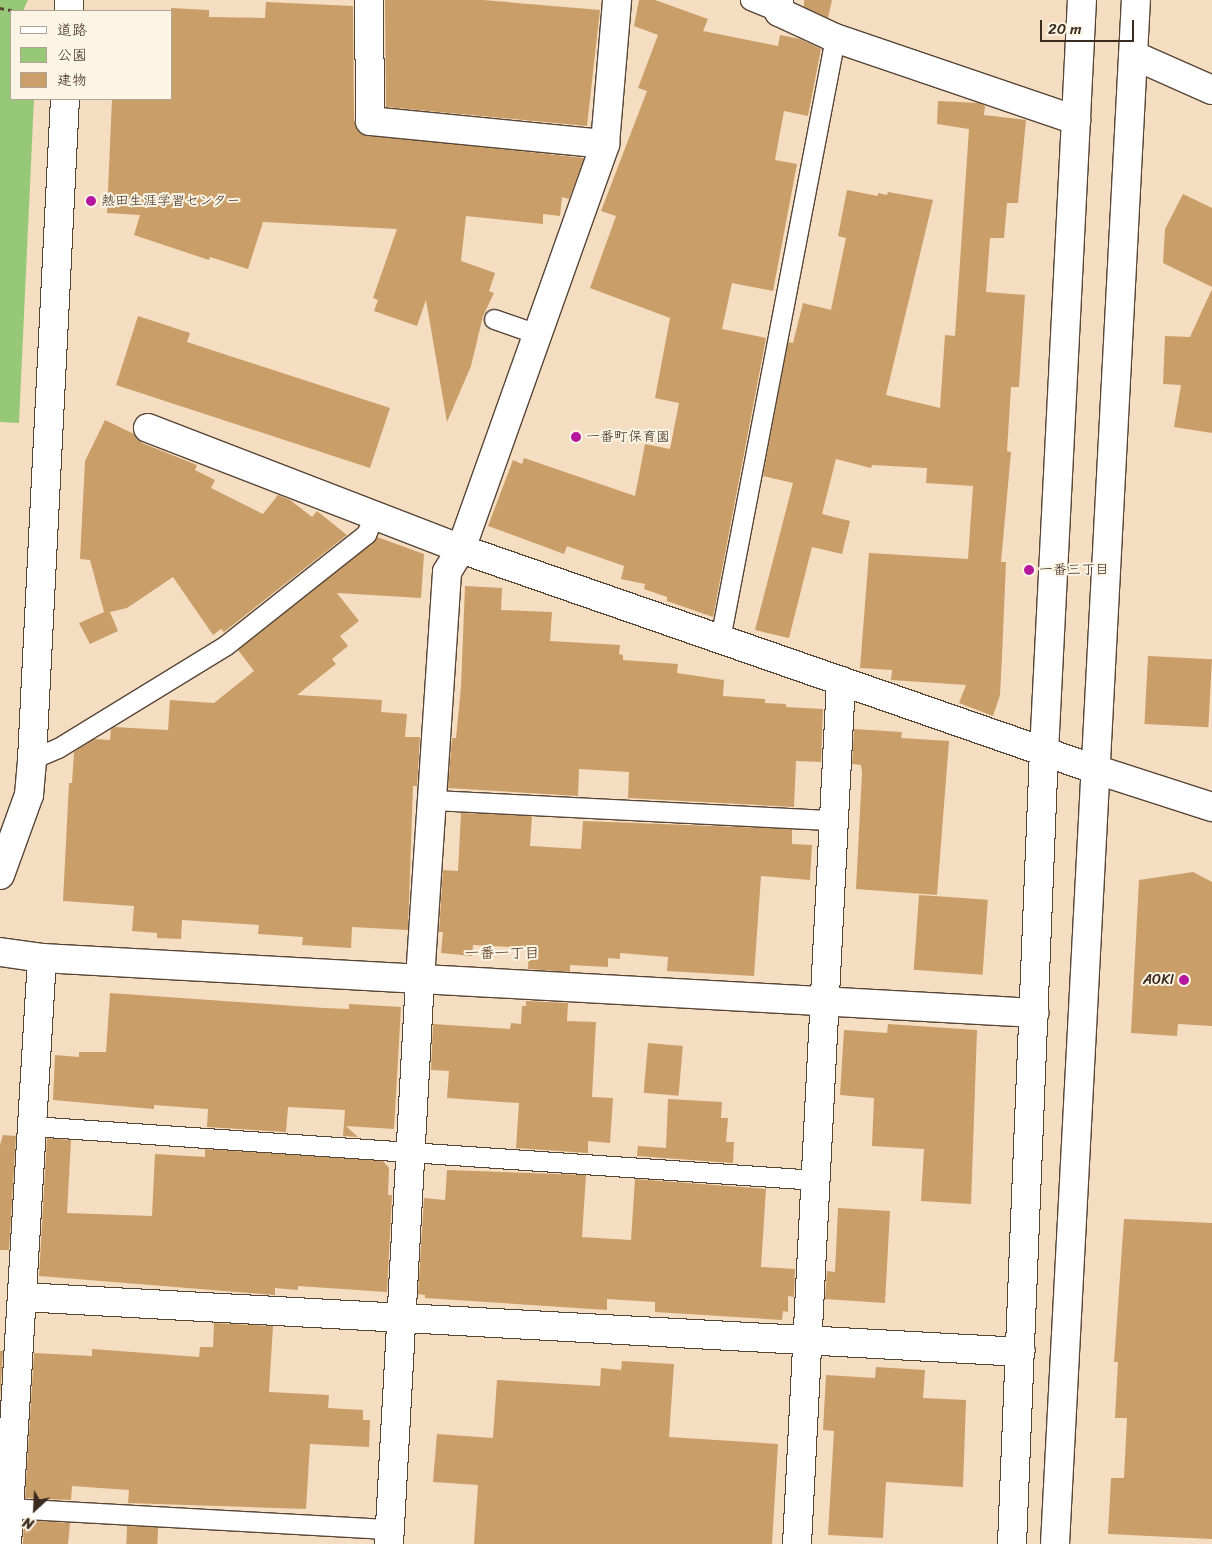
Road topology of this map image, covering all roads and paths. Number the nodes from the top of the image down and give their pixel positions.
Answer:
1 (369, 0) edge
2 (617, 0) edge
3 (750, 0) edge
4 (1082, 0) edge
5 (1136, 0) edge
6 (779, 6) edge
7 (835, 38) junction
8 (1133, 55) junction
9 (1212, 90) edge
10 (65, 100) edge
11 (1076, 120) junction
12 (605, 144) junction
13 (494, 319) dead end
14 (537, 334) junction
15 (148, 428) dead end
16 (374, 517) junction
17 (461, 549) junction
18 (720, 639) junction
19 (841, 681) junction
20 (1044, 752) junction
21 (32, 759) junction
22 (1094, 769) junction
23 (433, 800) junction
24 (1212, 807) edge
25 (834, 820) junction
26 (0, 875) edge
27 (0, 952) edge
28 (42, 958) junction
29 (420, 979) junction
30 (825, 1001) junction
31 (1034, 1013) junction
32 (32, 1126) junction
33 (411, 1152) junction
34 (816, 1180) junction
35 (22, 1297) junction
36 (402, 1318) junction
37 (808, 1341) junction
38 (1020, 1352) junction
39 (9, 1508) junction
40 (390, 1537) edge
41 (7, 1544) edge
42 (798, 1544) edge
43 (1012, 1544) edge
44 (1055, 1544) edge

1 - 12 street
2 - 12 street
3 - 6 lane
4 - 11 street
5 - 8 street
6 - 7 street
7 - 11 street
7 - 18 lane
8 - 9 street
8 - 22 street
10 - 21 street
11 - 20 street
12 - 14 street
13 - 14 lane
14 - 17 street
15 - 16 street
16 - 17 street
16 - 21 lane
17 - 18 street
17 - 23 street
18 - 19 street
19 - 20 street
19 - 25 street
20 - 22 street
20 - 31 street
21 - 26 street
22 - 24 street
22 - 44 street
23 - 25 lane
23 - 29 street
25 - 30 street
27 - 28 street
28 - 29 street
28 - 32 street
29 - 30 street
29 - 33 street
30 - 31 street
30 - 34 street
31 - 38 street
32 - 33 lane
32 - 35 street
33 - 34 lane
33 - 36 street
34 - 37 street
35 - 36 street
35 - 39 street
36 - 37 street
36 - 40 street
37 - 38 street
37 - 42 street
38 - 43 street
39 - 40 lane
39 - 41 street

